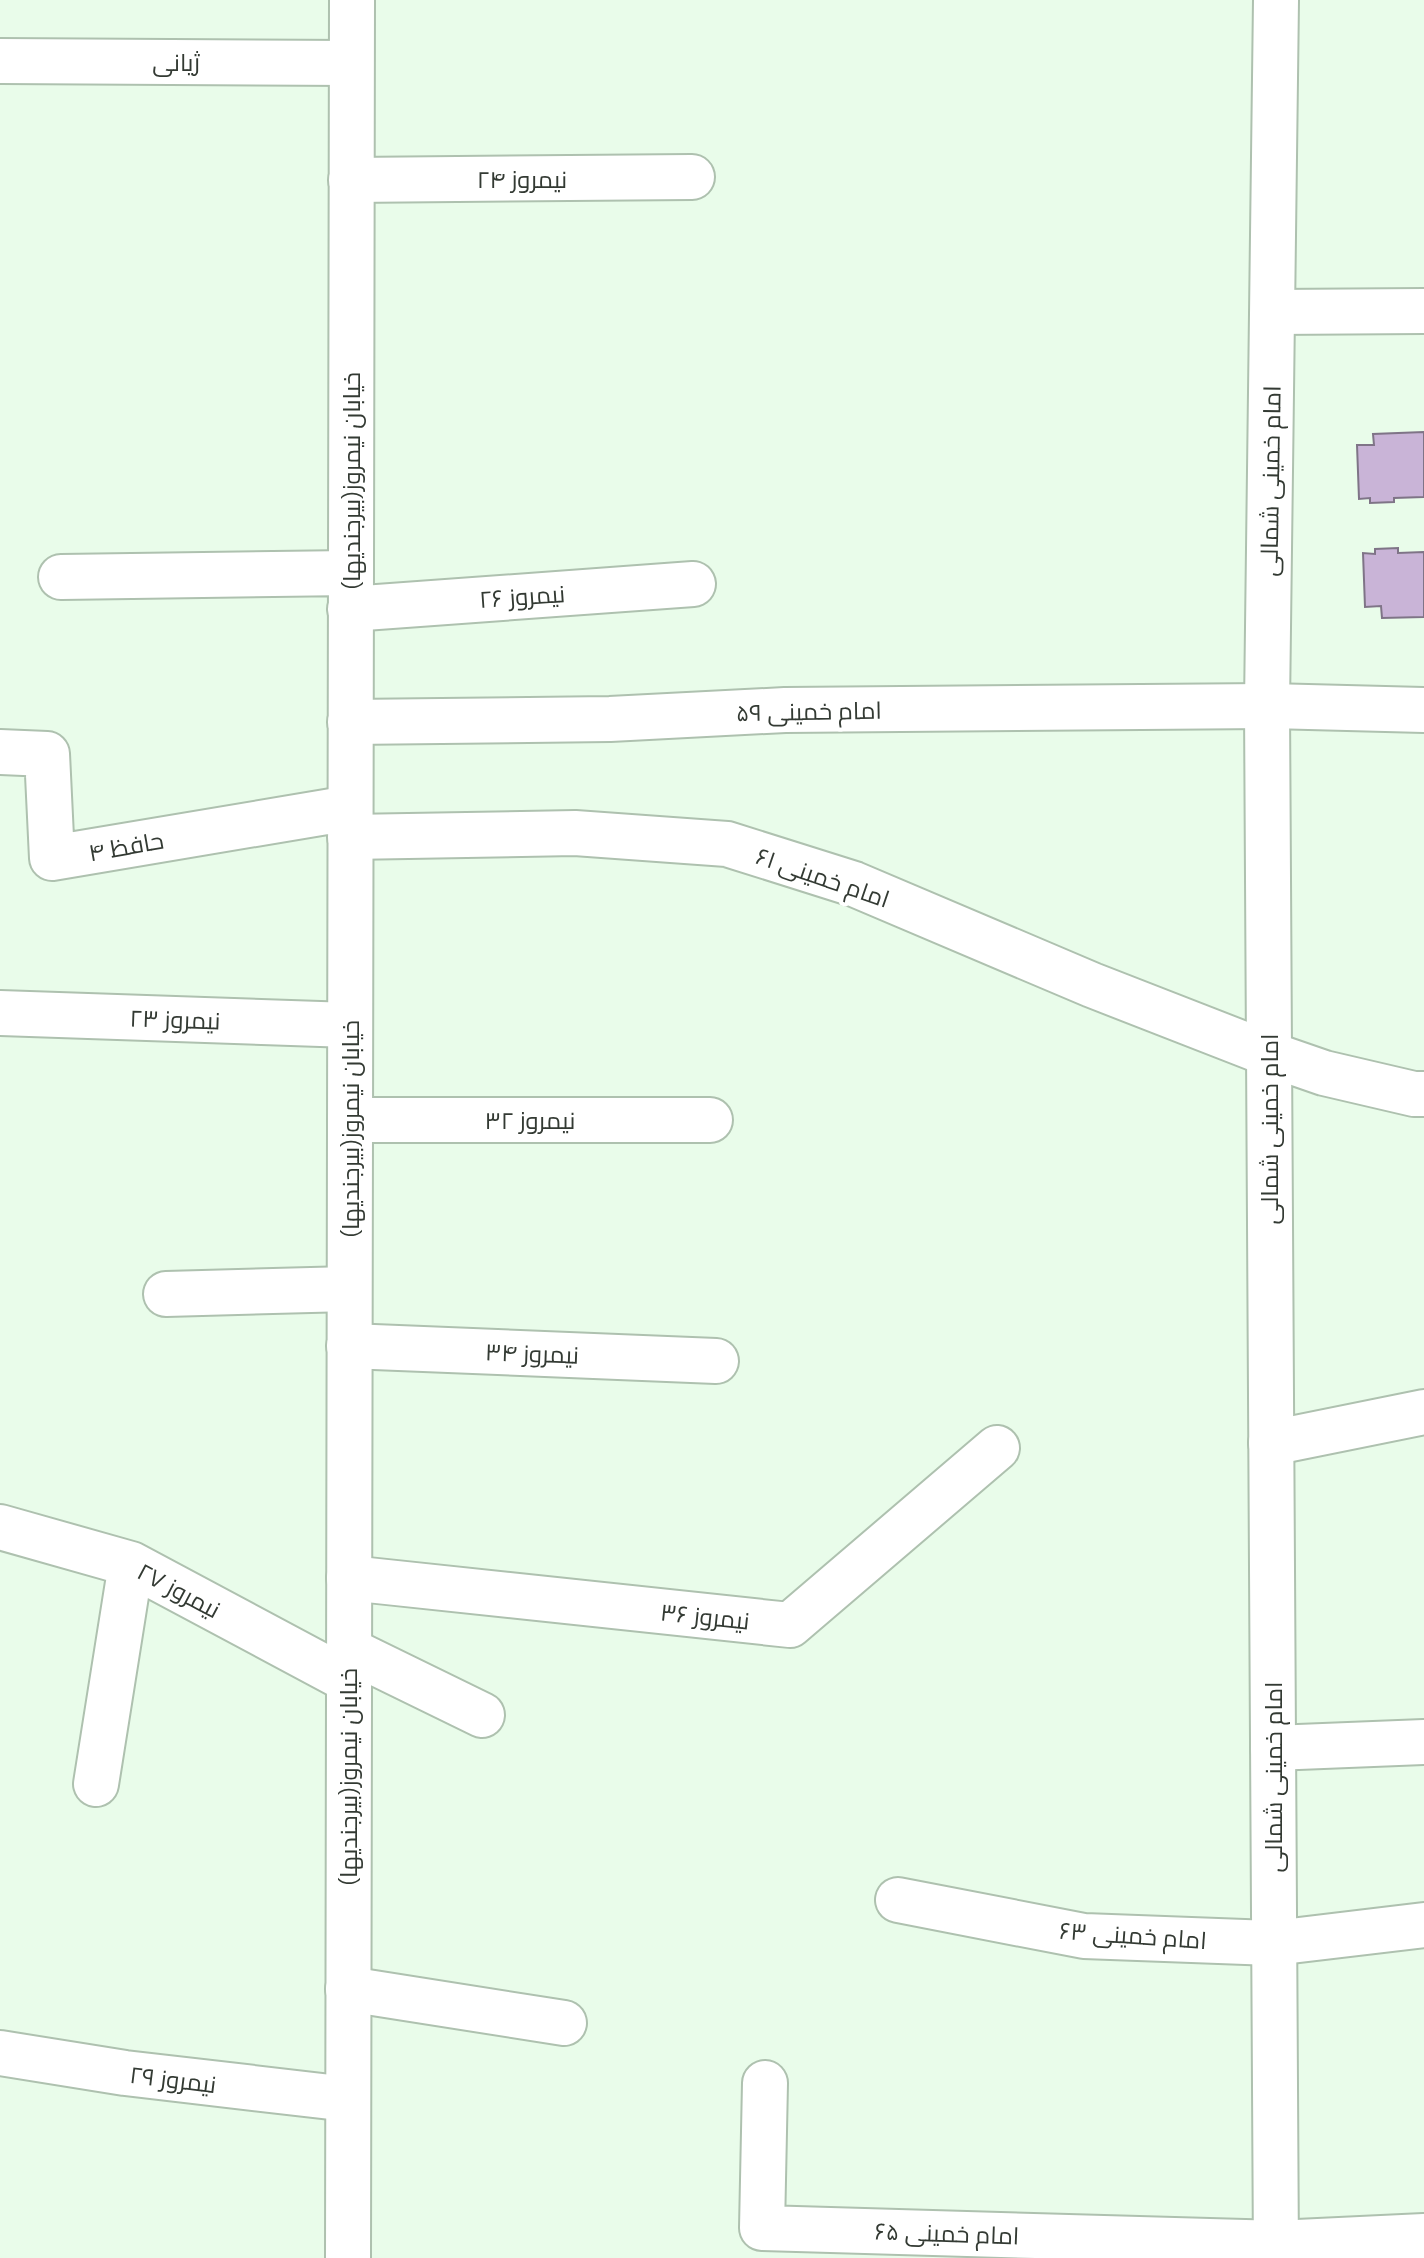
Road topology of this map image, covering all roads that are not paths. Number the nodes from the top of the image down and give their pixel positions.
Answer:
1 (352, 0) edge
2 (1276, 0) edge
3 (0, 61) edge
4 (351, 63) junction
5 (692, 177) dead end
6 (351, 180) junction
7 (1424, 311) edge
8 (1273, 312) junction
9 (61, 577) dead end
10 (693, 584) dead end
11 (350, 591) junction
12 (1267, 706) junction
13 (1424, 710) edge
14 (350, 722) junction
15 (0, 752) edge
16 (350, 822) junction
17 (0, 1013) edge
18 (350, 1025) junction
19 (1269, 1054) junction
20 (1424, 1094) edge
21 (350, 1120) junction
22 (710, 1120) dead end
23 (349, 1289) junction
24 (166, 1294) dead end
25 (349, 1346) junction
26 (716, 1361) dead end
27 (1424, 1412) edge
28 (1271, 1443) junction
29 (997, 1448) dead end
30 (0, 1527) edge
31 (131, 1564) junction
32 (349, 1578) junction
33 (349, 1665) junction
34 (482, 1715) dead end
35 (1424, 1742) edge
36 (1273, 1748) junction
37 (96, 1784) dead end
38 (898, 1900) dead end
39 (1424, 1925) edge
40 (1274, 1943) junction
41 (348, 1989) junction
42 (564, 2023) dead end
43 (0, 2053) edge
44 (765, 2083) dead end
45 (348, 2099) junction
46 (1424, 2236) edge
47 (1276, 2250) edge
48 (348, 2258) edge

1 - 4 street, خیابان نیمروز(بیرجندیها)
2 - 8 street, امام خمینی شمالی
3 - 4 street, ژیانی
4 - 6 street, خیابان نیمروز(بیرجندیها)
5 - 6 street, نیمروز ۲۴
6 - 11 street, خیابان نیمروز(بیرجندیها)
7 - 8 street
8 - 12 street, امام خمینی شمالی
9 - 11 street, نیمروز ۲۶
10 - 11 street, نیمروز ۲۶
11 - 14 street, خیابان نیمروز(بیرجندیها)
12 - 13 street, امام خمینی ۵۹
12 - 14 street, امام خمینی ۵۹
12 - 19 street, امام خمینی شمالی
14 - 16 street, خیابان نیمروز(بیرجندیها)
15 - 16 street, حافظ ۴
16 - 18 street, خیابان نیمروز(بیرجندیها)
16 - 19 street, امام خمینی ۶۱
17 - 18 street, نیمروز ۲۳
18 - 21 street, خیابان نیمروز(بیرجندیها)
19 - 20 street, امام خمینی ۶۱
19 - 28 street, امام خمینی شمالی
21 - 22 street, نیمروز ۳۲
21 - 23 street, خیابان نیمروز(بیرجندیها)
23 - 24 street
23 - 25 street, خیابان نیمروز(بیرجندیها)
25 - 26 street, نیمروز ۳۴
25 - 32 street, خیابان نیمروز(بیرجندیها)
27 - 28 street
28 - 36 street, امام خمینی شمالی
29 - 32 street, نیمروز ۳۶
30 - 31 street, نیمروز ۲۷
31 - 33 street, نیمروز ۲۷
31 - 37 street
32 - 33 street, خیابان نیمروز(بیرجندیها)
33 - 34 street, نیمروز ۲۷
33 - 41 street, خیابان نیمروز(بیرجندیها)
35 - 36 street
36 - 40 street, امام خمینی شمالی
38 - 40 street, امام خمینی ۶۳
39 - 40 street, امام خمینی ۶۳
40 - 47 street, امام خمینی شمالی
41 - 42 street
41 - 45 street, خیابان نیمروز(بیرجندیها)
43 - 45 street, نیمروز ۲۹
44 - 47 street, امام خمینی ۶۵
45 - 48 street, خیابان نیمروز(بیرجندیها)
46 - 47 street

